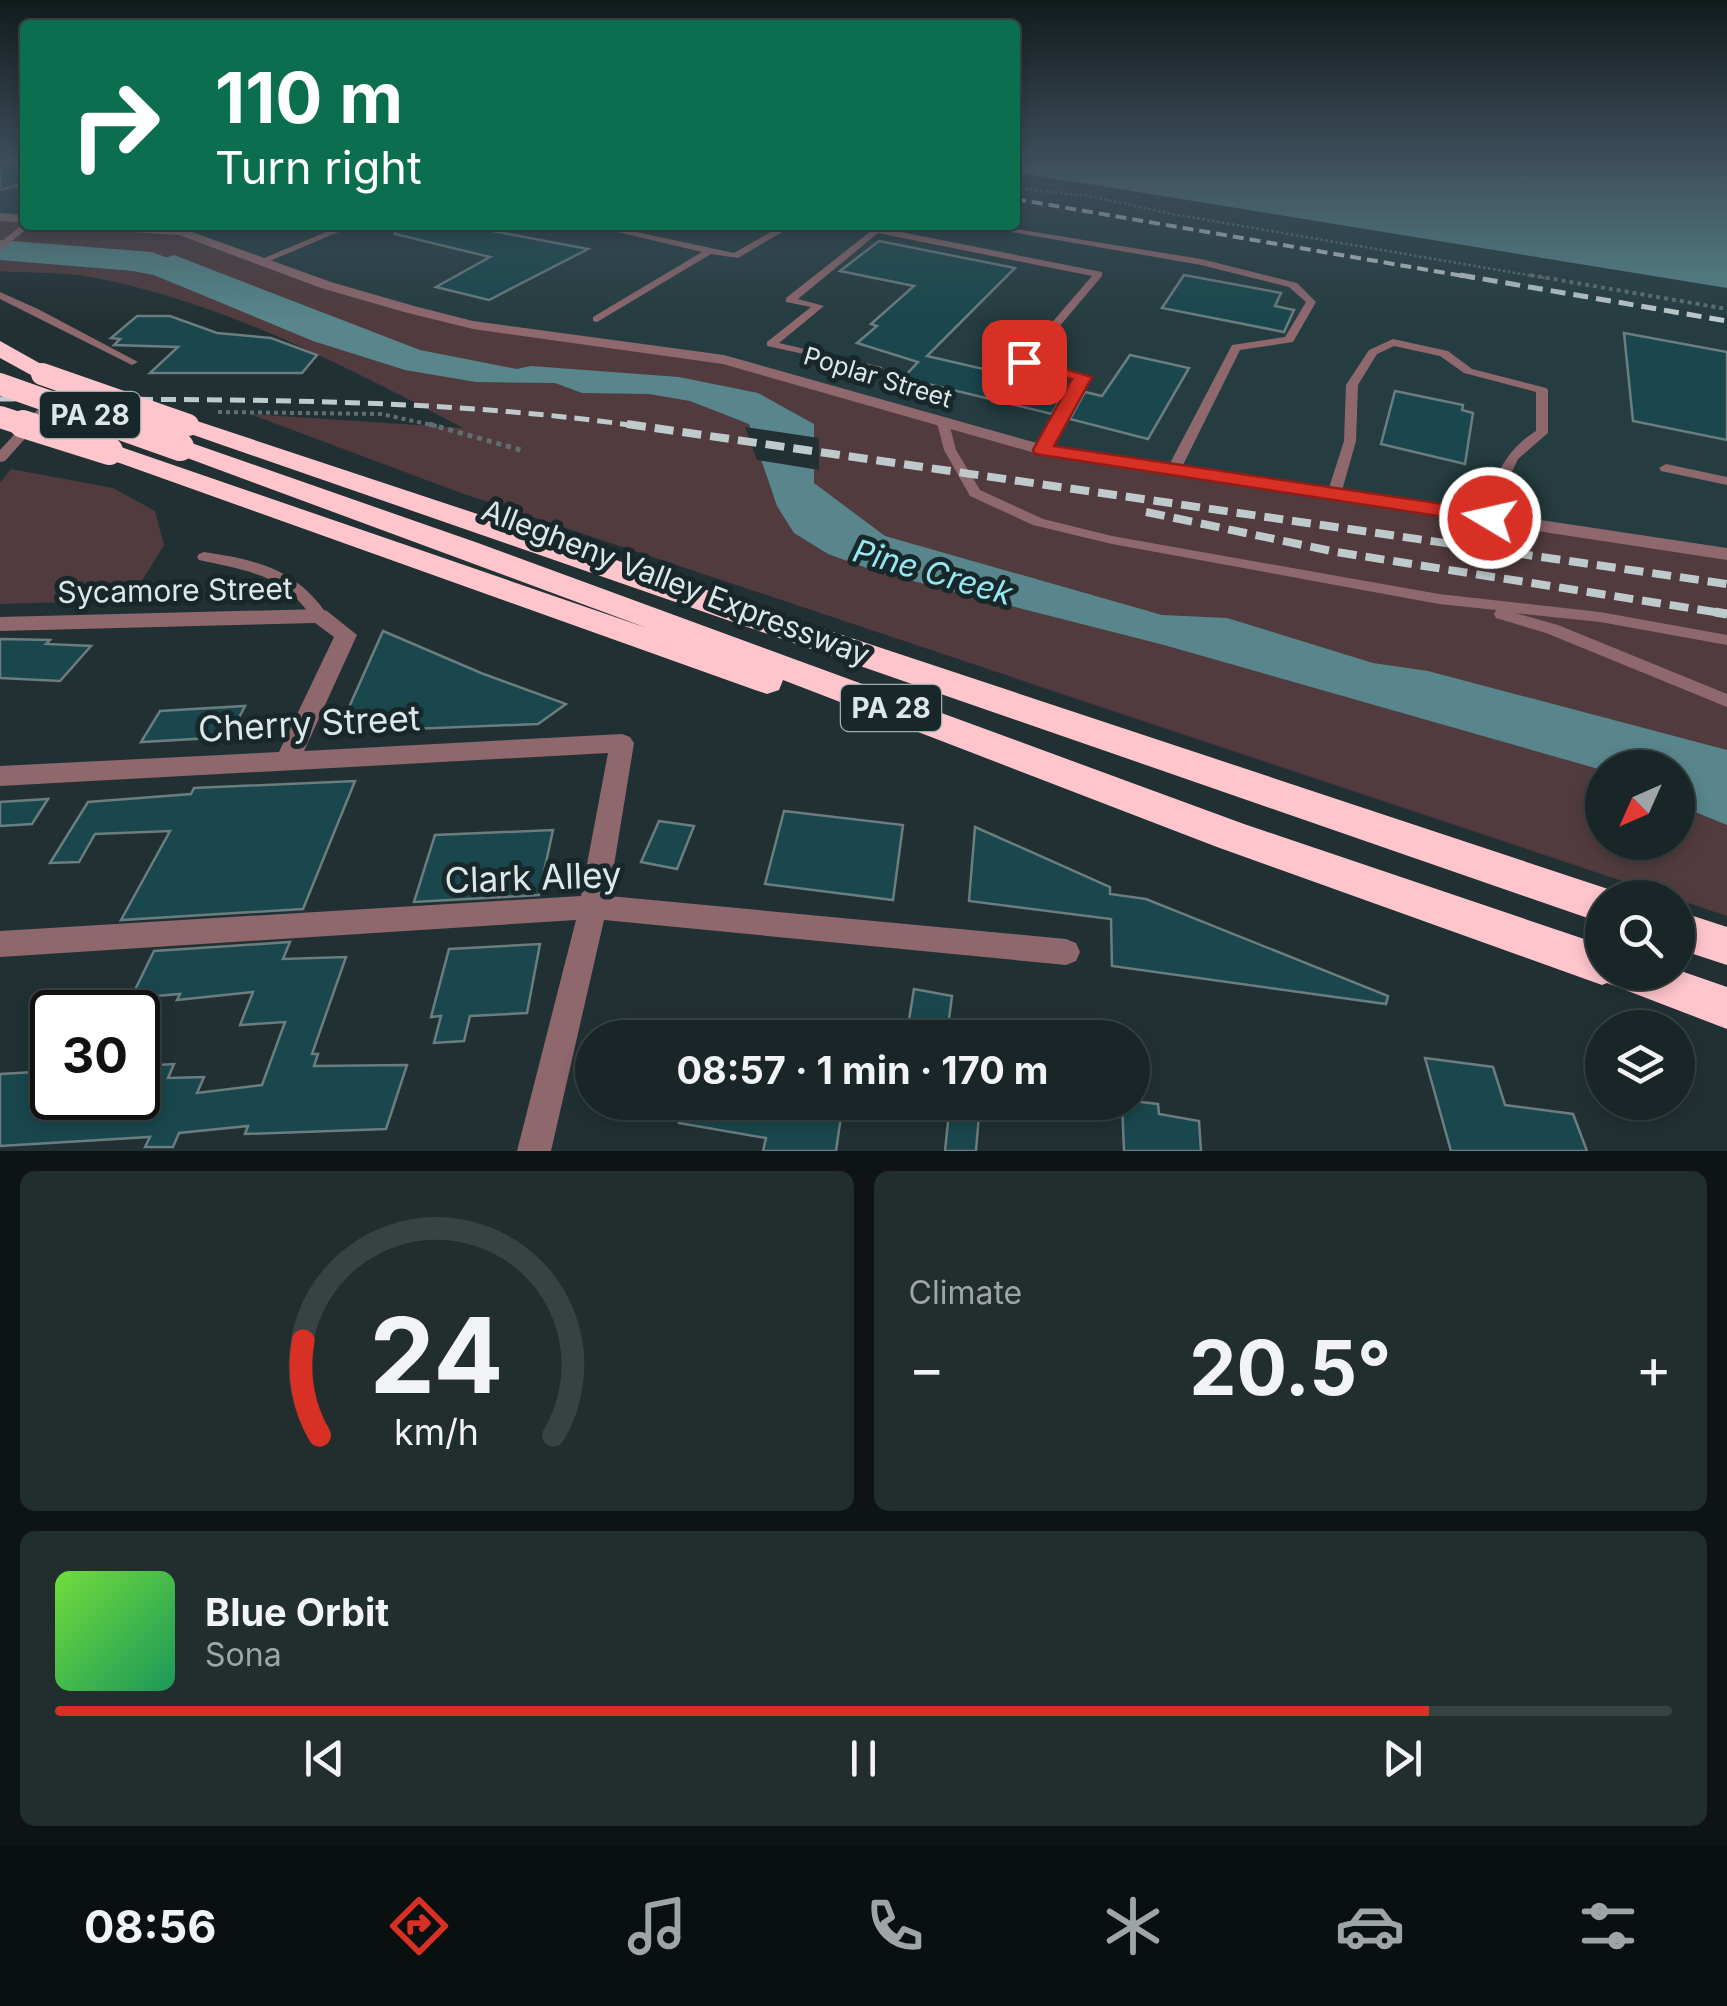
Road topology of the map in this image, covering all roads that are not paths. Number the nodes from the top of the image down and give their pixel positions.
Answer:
1 (20, 227) edge
2 (183, 230) edge
3 (339, 230) edge
4 (615, 230) edge
5 (781, 230) edge
6 (1006, 230) edge
7 (0, 248) edge
8 (710, 251) junction
9 (262, 261) junction
10 (0, 295) edge
11 (597, 318) dead end
12 (0, 348) edge
13 (0, 359) edge
14 (132, 362) dead end
15 (878, 369) dead end
16 (42, 374) junction
17 (0, 384) edge
18 (44, 410) dead end
19 (0, 417) edge
20 (943, 423) junction
21 (1042, 450) junction
22 (0, 458) edge
23 (1666, 468) dead end
24 (1174, 469) junction
25 (1727, 482) edge
26 (1334, 494) junction
27 (1490, 518) junction
28 (1727, 554) edge
29 (204, 557) dead end
30 (1470, 603) junction
31 (320, 616) junction
32 (0, 624) edge
33 (1727, 640) edge
34 (1727, 701) edge
35 (288, 758) junction
36 (0, 776) edge
37 (1231, 836) junction
38 (1585, 899) edge
39 (594, 908) junction
40 (1695, 936) edge
41 (0, 944) edge
42 (1727, 946) edge
43 (1066, 952) dead end
44 (1585, 959) edge
45 (1676, 990) edge
46 (1727, 1008) edge
47 (534, 1151) edge

1 - 7 lane
2 - 9 street, Poplar Street
3 - 9 lane
4 - 8 lane
5 - 8 lane
6 - 24 lane
8 - 11 lane
9 - 20 street, Poplar Street
10 - 14 lane
12 - 16 highway
13 - 16 highway, Allegheny Valley Expressway / PA 28
15 - 21 lane
16 - 38 highway, Allegheny Valley Expressway / PA 28, bridge
17 - 37 highway, Allegheny Valley Expressway / PA 28, bridge
18 - 22 lane
19 - 37 highway, bridge
20 - 21 street, Poplar Street
20 - 30 lane
21 - 24 street, Poplar Street
23 - 25 lane
24 - 26 street, Poplar Street
26 - 27 street, Poplar Street
26 - 27 lane
27 - 28 street, Poplar Street
29 - 31 lane
30 - 33 lane
30 - 34 lane
31 - 32 street, Sycamore Street
31 - 35 street, Sycamore Street
35 - 36 street, Cherry Street
35 - 39 street, Cherry Street
37 - 44 highway, Allegheny Valley Expressway / PA 28
39 - 41 street, Clark Alley
39 - 43 street, Clark Alley
39 - 47 street
40 - 42 highway
45 - 46 highway

